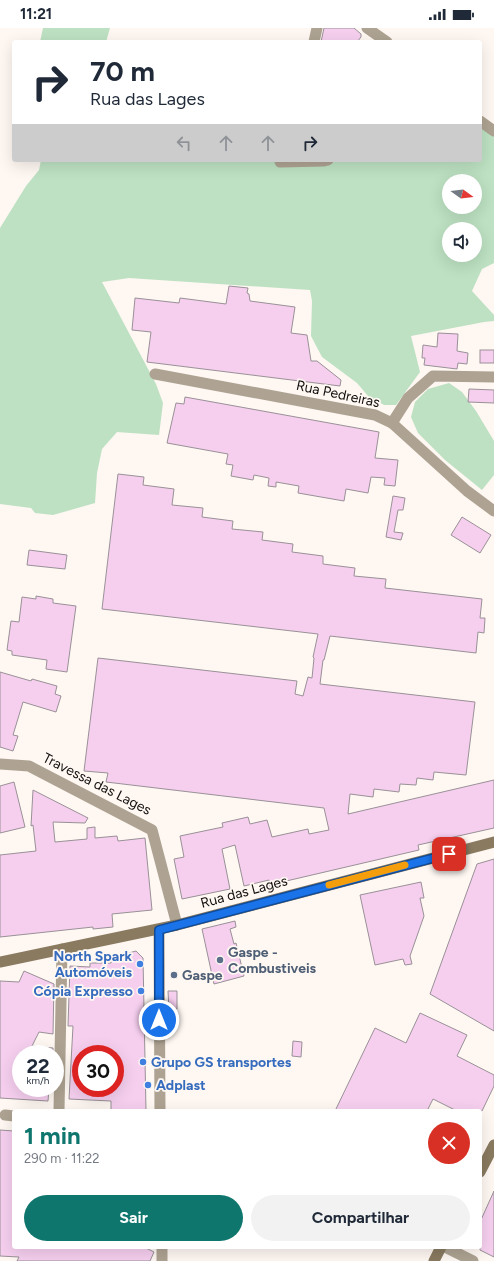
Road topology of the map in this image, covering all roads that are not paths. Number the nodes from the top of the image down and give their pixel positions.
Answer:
1 (317, 28) edge
2 (367, 28) edge
3 (314, 40) edge
4 (384, 40) edge
5 (482, 122) edge
6 (494, 131) edge
7 (155, 374) dead end
8 (494, 377) edge
9 (392, 423) junction
10 (494, 512) edge
11 (0, 764) edge
12 (494, 842) edge
13 (177, 925) junction
14 (159, 930) junction
15 (62, 949) junction
16 (0, 962) edge
17 (59, 1109) edge
18 (160, 1109) edge
19 (494, 1145) edge
20 (482, 1168) edge
21 (162, 1249) edge
22 (440, 1249) edge
23 (449, 1249) edge
24 (162, 1261) edge
25 (434, 1261) edge
26 (473, 1261) edge

1 - 3 street
2 - 4 street
5 - 6 street
7 - 9 street, Rua Pedreiras
8 - 9 street, Rua Pedreiras
9 - 10 street
11 - 13 street, Travessa das Lages
12 - 13 main road, Rua das Lages
13 - 14 main road, Rua das Lages
14 - 15 main road, Rua das Lages
14 - 18 street
15 - 16 main road, Rua das Lages
15 - 17 street
19 - 20 main road
21 - 24 street
22 - 25 main road
23 - 26 street

